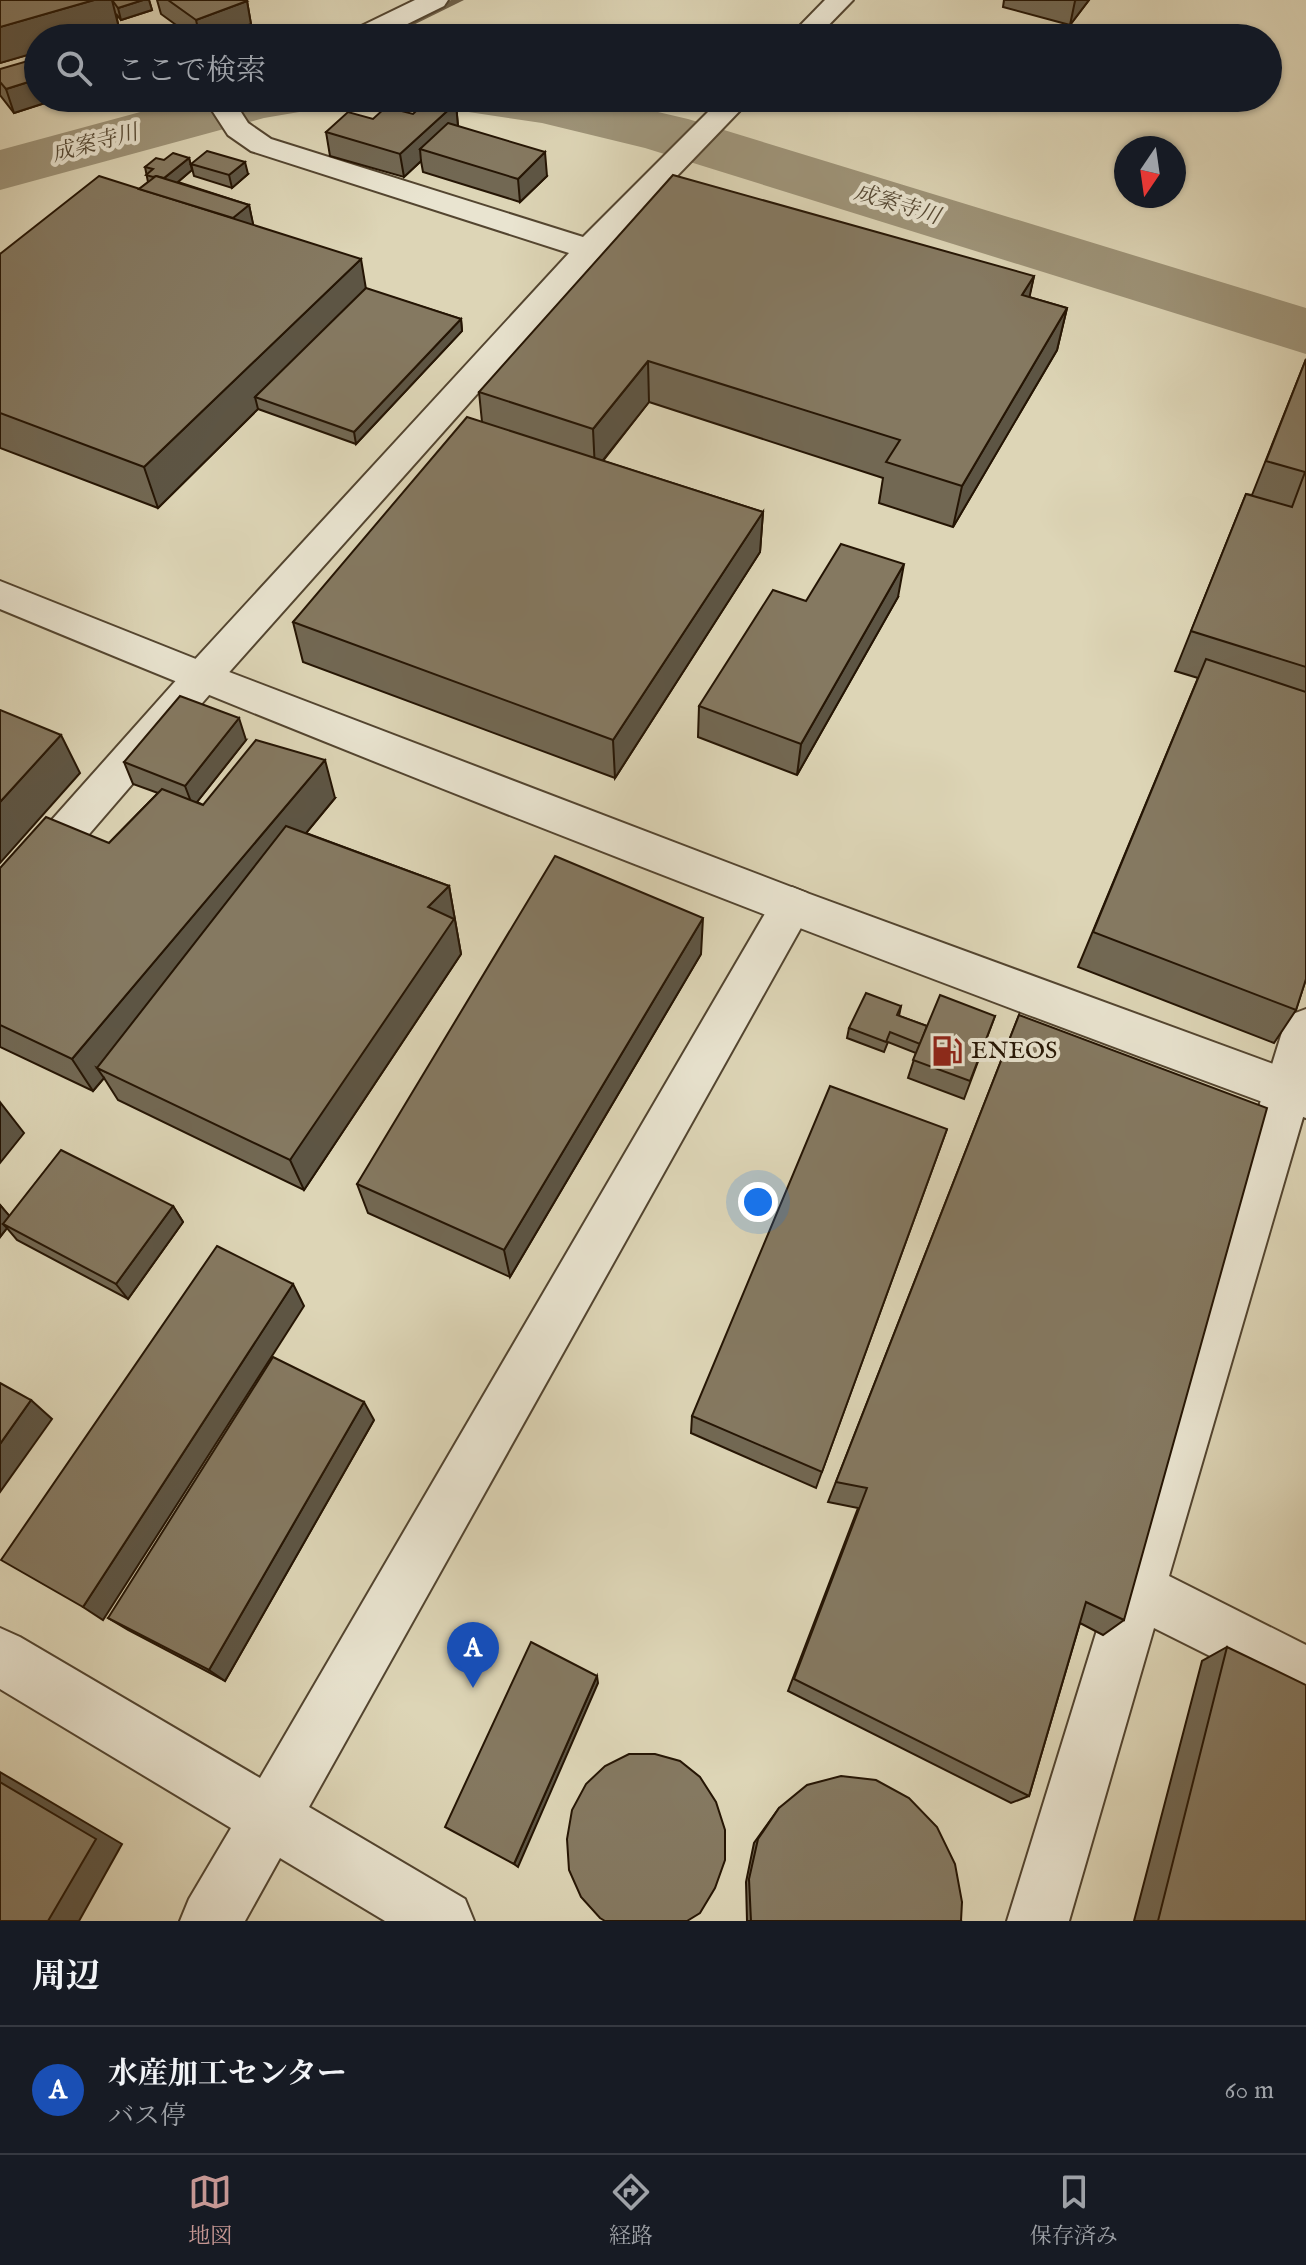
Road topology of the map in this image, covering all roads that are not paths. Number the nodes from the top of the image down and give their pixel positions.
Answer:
1 (435, 0) edge
2 (840, 0) edge
3 (386, 24) edge
4 (815, 24) edge
5 (227, 112) edge
6 (723, 112) edge
7 (589, 249) junction
8 (0, 594) edge
9 (202, 677) junction
10 (792, 905) junction
11 (0, 908) edge
12 (1306, 1029) edge
13 (1297, 1093) edge
14 (1138, 1590) junction
15 (0, 1657) edge
16 (1306, 1675) edge
17 (268, 1817) junction
18 (211, 1921) edge
19 (443, 1921) edge
20 (1038, 1921) edge

1 - 3 street
2 - 4 street
5 - 7 street
6 - 7 street
7 - 9 street
8 - 9 street
9 - 10 street
9 - 11 street
10 - 13 street
10 - 17 street
12 - 13 street
13 - 14 street
14 - 16 street
14 - 20 street
15 - 17 street
17 - 18 street
17 - 19 street

